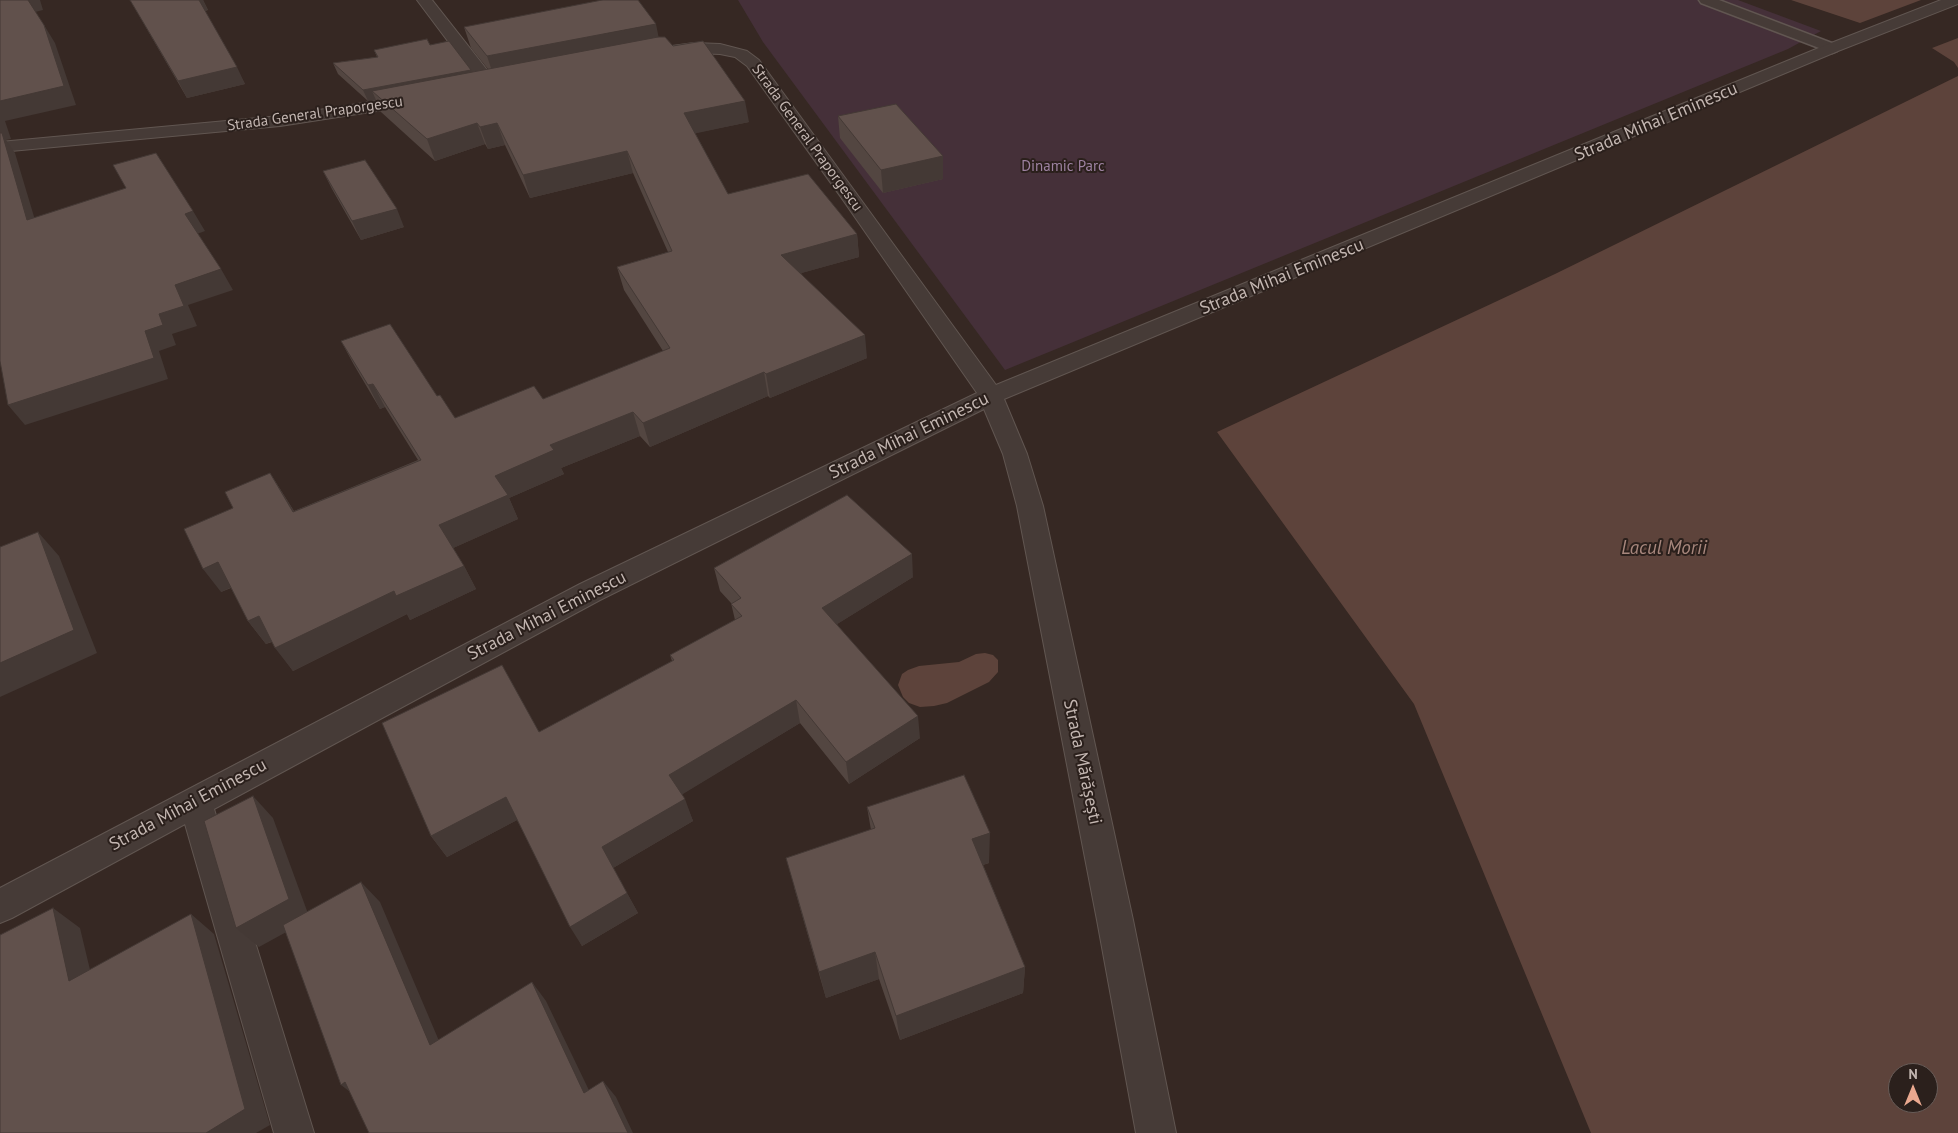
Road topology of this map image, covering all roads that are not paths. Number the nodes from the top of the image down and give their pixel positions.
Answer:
1 (424, 0) edge
2 (1706, 0) edge
3 (1954, 0) edge
4 (1832, 48) junction
5 (652, 53) edge
6 (509, 80) edge
7 (489, 84) junction
8 (471, 88) edge
9 (436, 96) edge
10 (0, 148) edge
11 (991, 396) junction
12 (195, 801) junction
13 (0, 906) edge
14 (294, 1133) edge
15 (1156, 1133) edge

1 - 7 street
2 - 4 lane
3 - 4 street, Strada Mihai Eminescu
4 - 11 street, Strada Mihai Eminescu
5 - 11 street, Strada General Praporgescu
6 - 7 street
7 - 8 street
9 - 10 street, Strada General Praporgescu
11 - 12 street, Strada Mihai Eminescu
11 - 15 street, Strada Mărășești
12 - 13 street, Strada Mihai Eminescu
12 - 14 street

